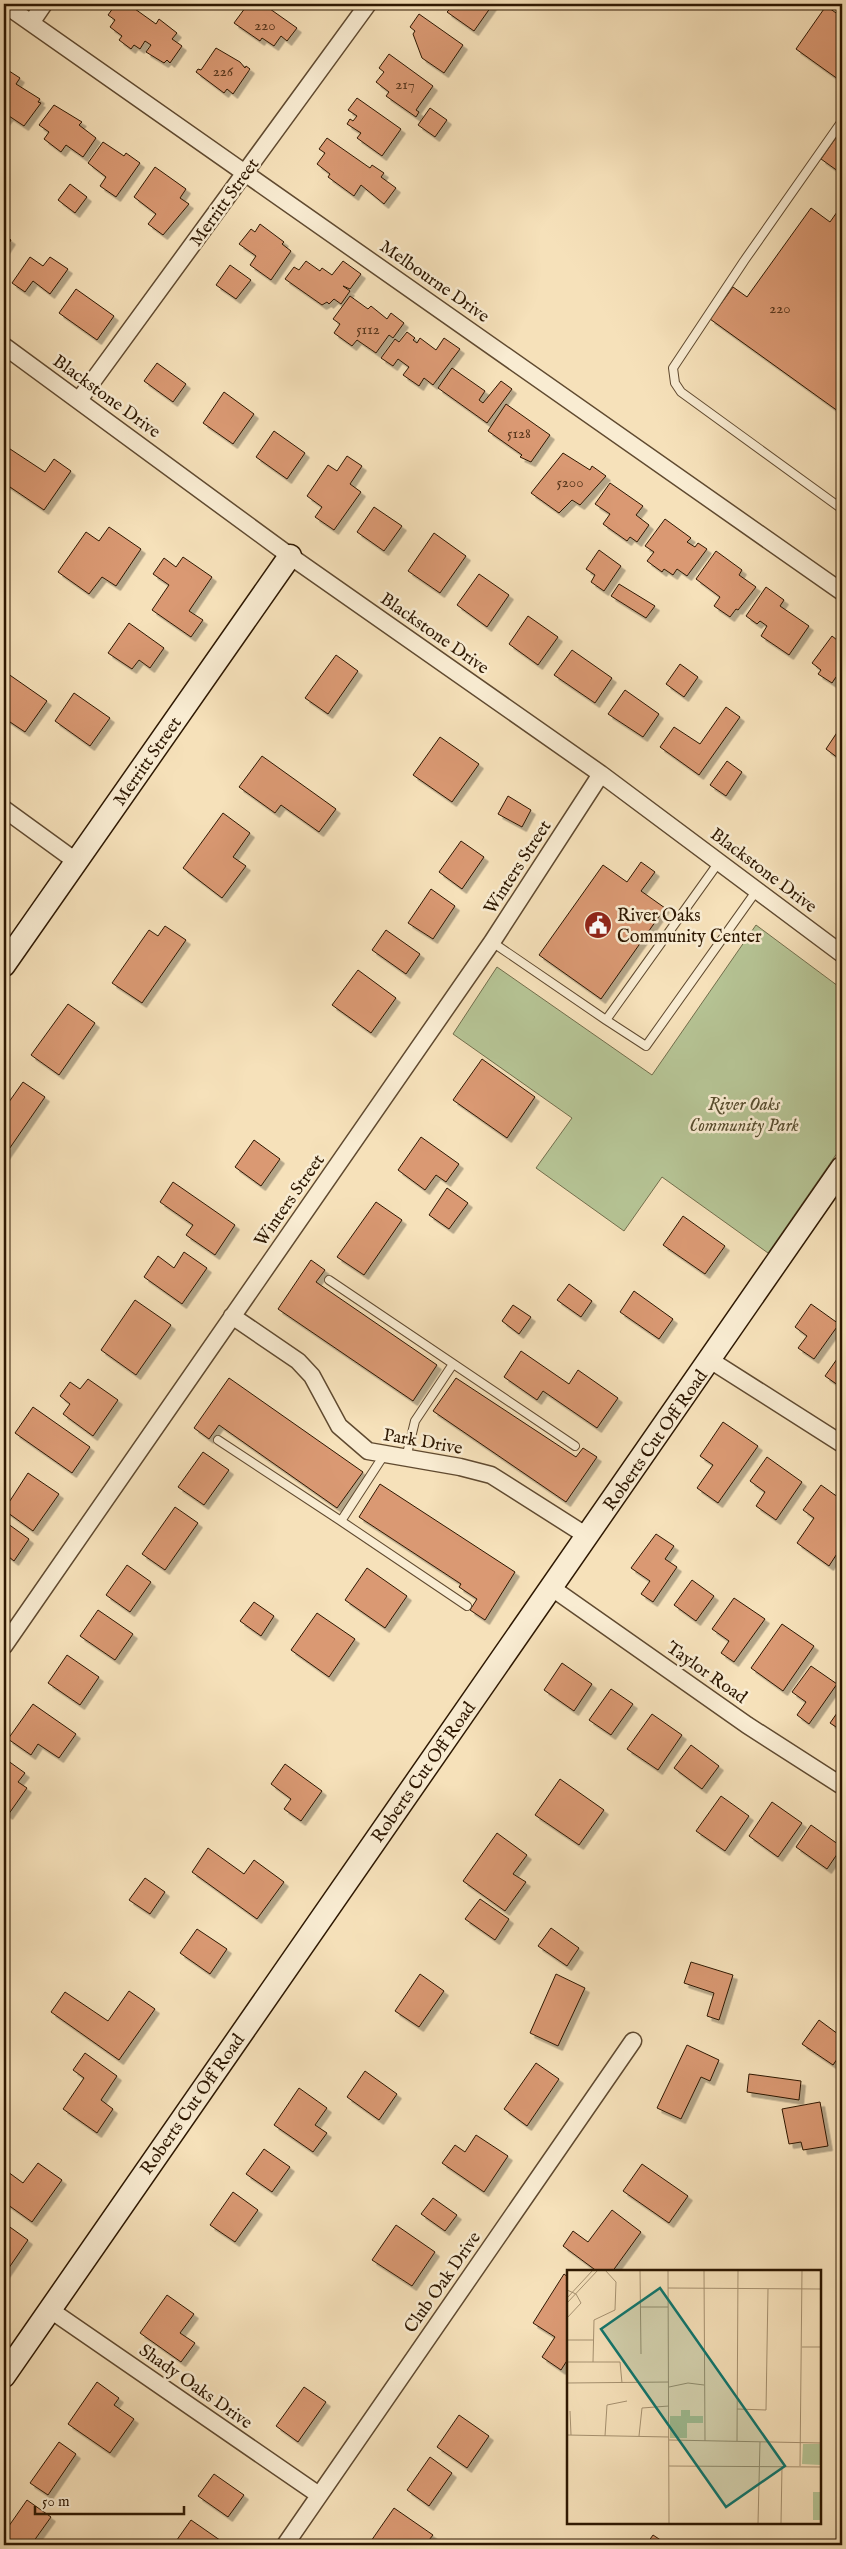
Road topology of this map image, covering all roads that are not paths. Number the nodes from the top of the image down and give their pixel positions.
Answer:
1 (4, 4) edge
2 (44, 4) edge
3 (368, 4) edge
4 (31, 23) junction
5 (842, 121) edge
6 (246, 172) junction
7 (4, 346) edge
8 (79, 400) junction
9 (842, 509) edge
10 (290, 556) junction
11 (842, 592) edge
12 (601, 774) junction
13 (4, 809) edge
14 (77, 862) junction
15 (719, 862) junction
16 (756, 890) junction
17 (492, 942) junction
18 (842, 954) edge
19 (4, 965) edge
20 (606, 1020) junction
21 (842, 1168) edge
22 (329, 1280) dead end
23 (232, 1316) junction
24 (710, 1360) junction
25 (453, 1364) junction
26 (218, 1440) dead end
27 (842, 1444) edge
28 (575, 1446) dead end
29 (384, 1455) junction
30 (406, 1458) junction
31 (341, 1522) junction
32 (587, 1536) junction
33 (552, 1588) junction
34 (467, 1606) dead end
35 (4, 1646) edge
36 (842, 1786) edge
37 (633, 2041) dead end
38 (50, 2309) junction
39 (4, 2376) edge
40 (319, 2496) junction
41 (284, 2545) edge

1 - 4 street, Melbourne Drive
2 - 4 street
3 - 6 street, Merritt Street
4 - 6 street, Melbourne Drive
5 - 9 lane
6 - 8 street, Merritt Street
6 - 11 street, Melbourne Drive
7 - 8 street, Blackstone Drive
8 - 10 street, Blackstone Drive
10 - 12 street, Blackstone Drive
10 - 14 street, Merritt Street
12 - 15 street, Blackstone Drive
12 - 17 street, Winters Street
13 - 14 street
14 - 19 street, Merritt Street
15 - 16 street, Blackstone Drive
15 - 20 lane
16 - 18 street, Blackstone Drive
16 - 20 lane
17 - 20 lane
17 - 23 street, Winters Street
21 - 24 street, Roberts Cut Off Road
22 - 25 lane
23 - 29 street, Park Drive
23 - 35 street, Winters Street
24 - 27 street
24 - 32 street, Roberts Cut Off Road
25 - 28 lane
25 - 30 lane
26 - 31 lane
29 - 30 street, Park Drive
29 - 31 lane
30 - 32 street, Park Drive
31 - 34 lane
32 - 33 street, Roberts Cut Off Road
33 - 36 street, Taylor Road
33 - 38 street, Roberts Cut Off Road
37 - 40 street, Club Oak Drive
38 - 39 street, Roberts Cut Off Road
38 - 40 street, Shady Oaks Drive
40 - 41 street, Club Oak Drive

